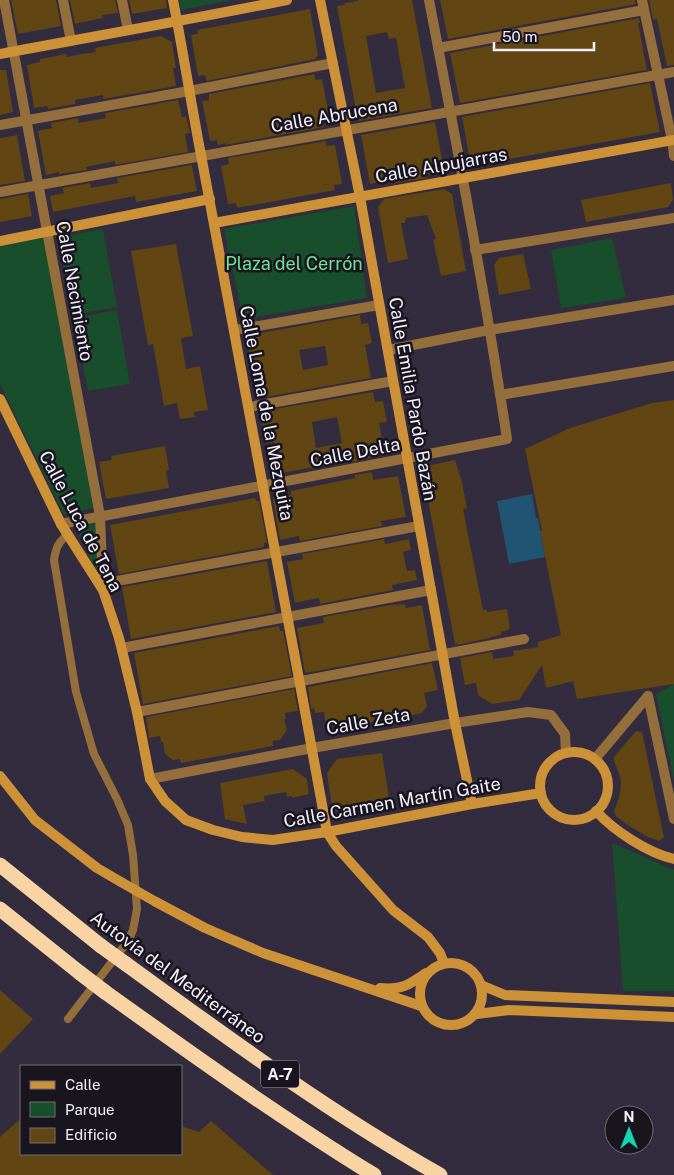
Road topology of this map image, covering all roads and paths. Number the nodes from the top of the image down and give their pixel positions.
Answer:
1 (4, 0) edge
2 (63, 0) edge
3 (122, 0) edge
4 (174, 0) edge
5 (287, 0) edge
6 (320, 0) edge
7 (429, 0) edge
8 (643, 5) edge
9 (178, 22) junction
10 (128, 30) junction
11 (71, 40) junction
12 (438, 48) junction
13 (15, 51) junction
14 (0, 54) edge
15 (333, 63) junction
16 (674, 72) edge
17 (658, 75) junction
18 (189, 91) junction
19 (450, 111) junction
20 (27, 120) junction
21 (0, 125) edge
22 (346, 130) junction
23 (673, 140) edge
24 (201, 156) junction
25 (674, 156) edge
26 (463, 178) junction
27 (39, 185) junction
28 (0, 192) edge
29 (360, 197) junction
30 (210, 199) junction
31 (674, 218) edge
32 (214, 223) junction
33 (48, 231) junction
34 (0, 241) edge
35 (475, 250) junction
36 (674, 300) edge
37 (379, 305) junction
38 (235, 330) junction
39 (489, 330) junction
40 (388, 350) junction
41 (674, 366) edge
42 (393, 381) junction
43 (500, 395) junction
44 (0, 399) edge
45 (249, 407) junction
46 (407, 459) junction
47 (264, 486) junction
48 (100, 516) junction
49 (61, 524) junction
50 (419, 526) junction
51 (68, 534) junction
52 (276, 552) junction
53 (102, 590) junction
54 (431, 590) junction
55 (288, 617) junction
56 (524, 639) dead end
57 (122, 648) junction
58 (443, 655) junction
59 (300, 681) junction
60 (137, 712) junction
61 (455, 723) junction
62 (312, 748) junction
63 (566, 753) junction
64 (595, 759) junction
65 (0, 776) edge
66 (150, 779) junction
67 (541, 793) junction
68 (472, 804) junction
69 (596, 811) junction
70 (674, 819) edge
71 (327, 832) junction
72 (674, 859) edge
73 (0, 866) edge
74 (0, 909) edge
75 (444, 963) junction
76 (427, 973) junction
77 (482, 986) junction
78 (365, 987) junction
79 (674, 1002) edge
80 (421, 1006) junction
81 (476, 1014) junction
82 (674, 1017) edge
83 (68, 1019) dead end
84 (374, 1175) edge
85 (440, 1175) edge

1 - 13 street, Calle Nacimiento
2 - 11 street
3 - 10 street
4 - 9 street, Calle Loma de la Mezquita
5 - 9 street
6 - 15 street, Calle Emilia Pardo Bazán
7 - 12 street
8 - 12 street
8 - 17 street
9 - 10 street
9 - 18 street, Calle Loma de la Mezquita
10 - 11 street
11 - 13 street
12 - 19 street
13 - 14 street
13 - 20 street, Calle Nacimiento
15 - 18 street
15 - 22 street, Calle Emilia Pardo Bazán
16 - 17 street, Calle Abrucena
17 - 19 street, Calle Abrucena
17 - 23 street
18 - 20 street
18 - 24 street, Calle Loma de la Mezquita
19 - 22 street, Calle Abrucena
19 - 26 street
20 - 21 street
20 - 27 street, Calle Nacimiento
22 - 24 street, Calle Abrucena
22 - 29 street, Calle Emilia Pardo Bazán
23 - 25 street
23 - 26 street, Calle Alpujarras
24 - 27 street, Calle Abrucena
24 - 30 street, Calle Loma de la Mezquita
26 - 29 street, Calle Alpujarras
26 - 35 street
27 - 28 street, Calle Abrucena
27 - 33 street, Calle Nacimiento
29 - 32 street, Calle Alpujarras
29 - 37 street, Calle Emilia Pardo Bazán
30 - 32 street, Calle Loma de la Mezquita
30 - 33 street
31 - 35 street
32 - 38 street, Calle Loma de la Mezquita
33 - 34 street
33 - 48 street, Calle Nacimiento
35 - 39 street
36 - 39 street
37 - 38 street
37 - 40 street, Calle Emilia Pardo Bazán
38 - 45 street, Calle Loma de la Mezquita
39 - 40 street
39 - 43 street
40 - 42 street, Calle Emilia Pardo Bazán
41 - 43 street
42 - 45 street
42 - 46 street, Calle Emilia Pardo Bazán
43 - 46 street, Calle Delta
44 - 49 street, Calle Luca de Tena
45 - 47 street, Calle Loma de la Mezquita
46 - 47 street, Calle Delta
46 - 50 street, Calle Emilia Pardo Bazán
47 - 48 street, Calle Delta
47 - 52 street, Calle Loma de la Mezquita
48 - 49 street, Calle Delta
48 - 53 street, Calle Nacimiento
49 - 51 street, Calle Luca de Tena
50 - 52 street
50 - 54 street, Calle Emilia Pardo Bazán
51 - 53 street, Calle Luca de Tena
51 - 83 lane
52 - 53 street
52 - 55 street, Calle Loma de la Mezquita
53 - 57 street, Calle Luca de Tena
54 - 55 street
54 - 58 street, Calle Emilia Pardo Bazán
55 - 57 street
55 - 59 street, Calle Loma de la Mezquita
56 - 58 street
57 - 60 street, Calle Luca de Tena
58 - 59 street
58 - 61 street, Calle Emilia Pardo Bazán
59 - 60 street
59 - 62 street, Calle Loma de la Mezquita
60 - 66 street, Calle Luca de Tena
61 - 62 street, Calle Zeta
61 - 63 street, Calle Zeta
61 - 68 street, Calle Emilia Pardo Bazán
62 - 66 street, Calle Zeta
62 - 71 street, Calle Loma de la Mezquita
63 - 64 street
63 - 67 street
64 - 69 street
64 - 70 street
65 - 78 street, bridge
66 - 71 street, Calle Carmen Martín Gaite
67 - 68 street, Calle Carmen Martín Gaite
67 - 69 street
68 - 71 street, Calle Carmen Martín Gaite
69 - 72 street
71 - 75 street
73 - 85 highway, Autovía del Mediterráneo / A-7, bridge
74 - 84 highway, A-7, bridge
75 - 76 street
75 - 77 street
76 - 78 street
76 - 80 street
77 - 79 street
77 - 81 street
78 - 80 street
80 - 81 street
81 - 82 street

